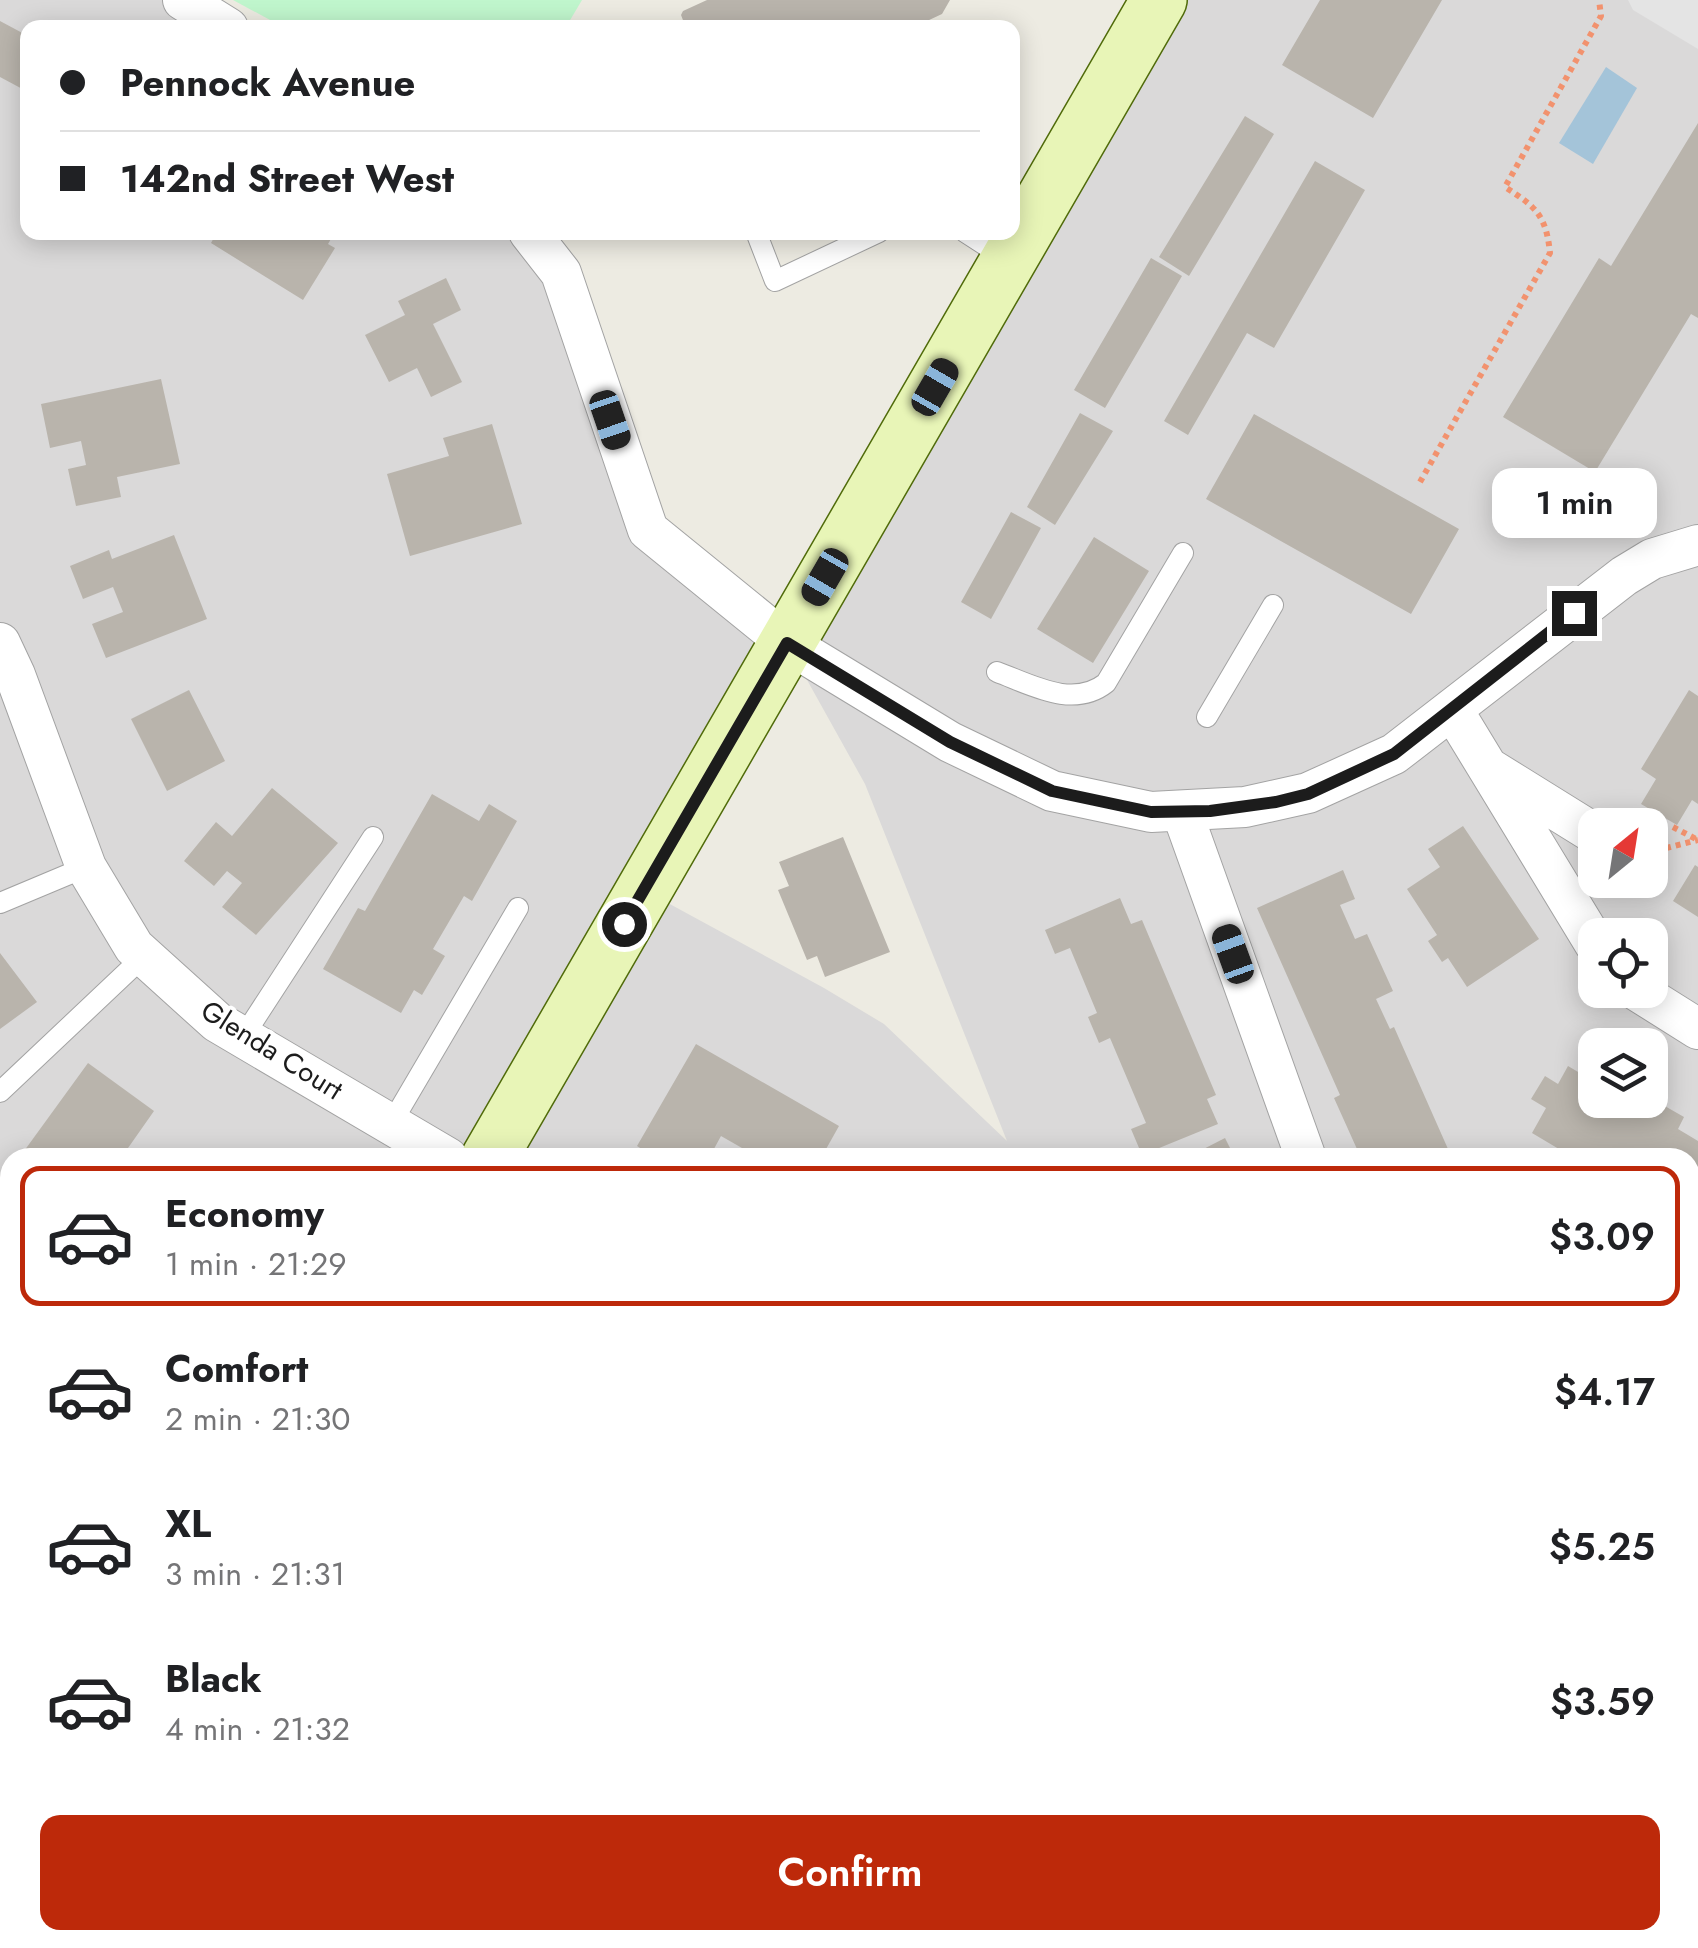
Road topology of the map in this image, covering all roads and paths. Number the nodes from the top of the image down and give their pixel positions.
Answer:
1 (183, 0) edge
2 (1159, 0) edge
3 (1598, 0) edge
4 (215, 20) edge
5 (1020, 207) edge
6 (535, 240) edge
7 (759, 240) edge
8 (863, 240) edge
9 (999, 240) edge
10 (1420, 482) dead end
11 (1698, 545) edge
12 (1183, 553) dead end
13 (1273, 606) dead end
14 (787, 643) junction
15 (0, 644) edge
16 (997, 672) dead end
17 (1452, 709) junction
18 (1207, 717) dead end
19 (1486, 766) junction
20 (1182, 812) junction
21 (1578, 823) edge
22 (1673, 826) dead end
23 (373, 837) dead end
24 (1697, 839) edge
25 (1668, 847) edge
26 (86, 868) junction
27 (0, 904) edge
28 (518, 908) dead end
29 (1579, 918) edge
30 (144, 956) junction
31 (1665, 1008) edge
32 (1698, 1029) edge
33 (242, 1036) junction
34 (0, 1092) edge
35 (391, 1124) junction
36 (431, 1148) edge
37 (495, 1148) edge
38 (1302, 1148) edge

1 - 4 street
2 - 5 street
3 - 10 path
6 - 14 street
7 - 8 lane
9 - 14 street
11 - 17 street
12 - 16 lane
13 - 18 lane
14 - 20 street
14 - 37 street
15 - 26 street, Glenda Court
17 - 19 street
17 - 20 street
19 - 21 street
19 - 29 street
20 - 38 street
22 - 24 path
23 - 33 lane
24 - 25 path
26 - 27 lane
26 - 30 street, Glenda Court
28 - 35 lane
30 - 33 street, Glenda Court
30 - 34 lane
31 - 32 street
33 - 35 street, Glenda Court
35 - 36 street, Glenda Court

